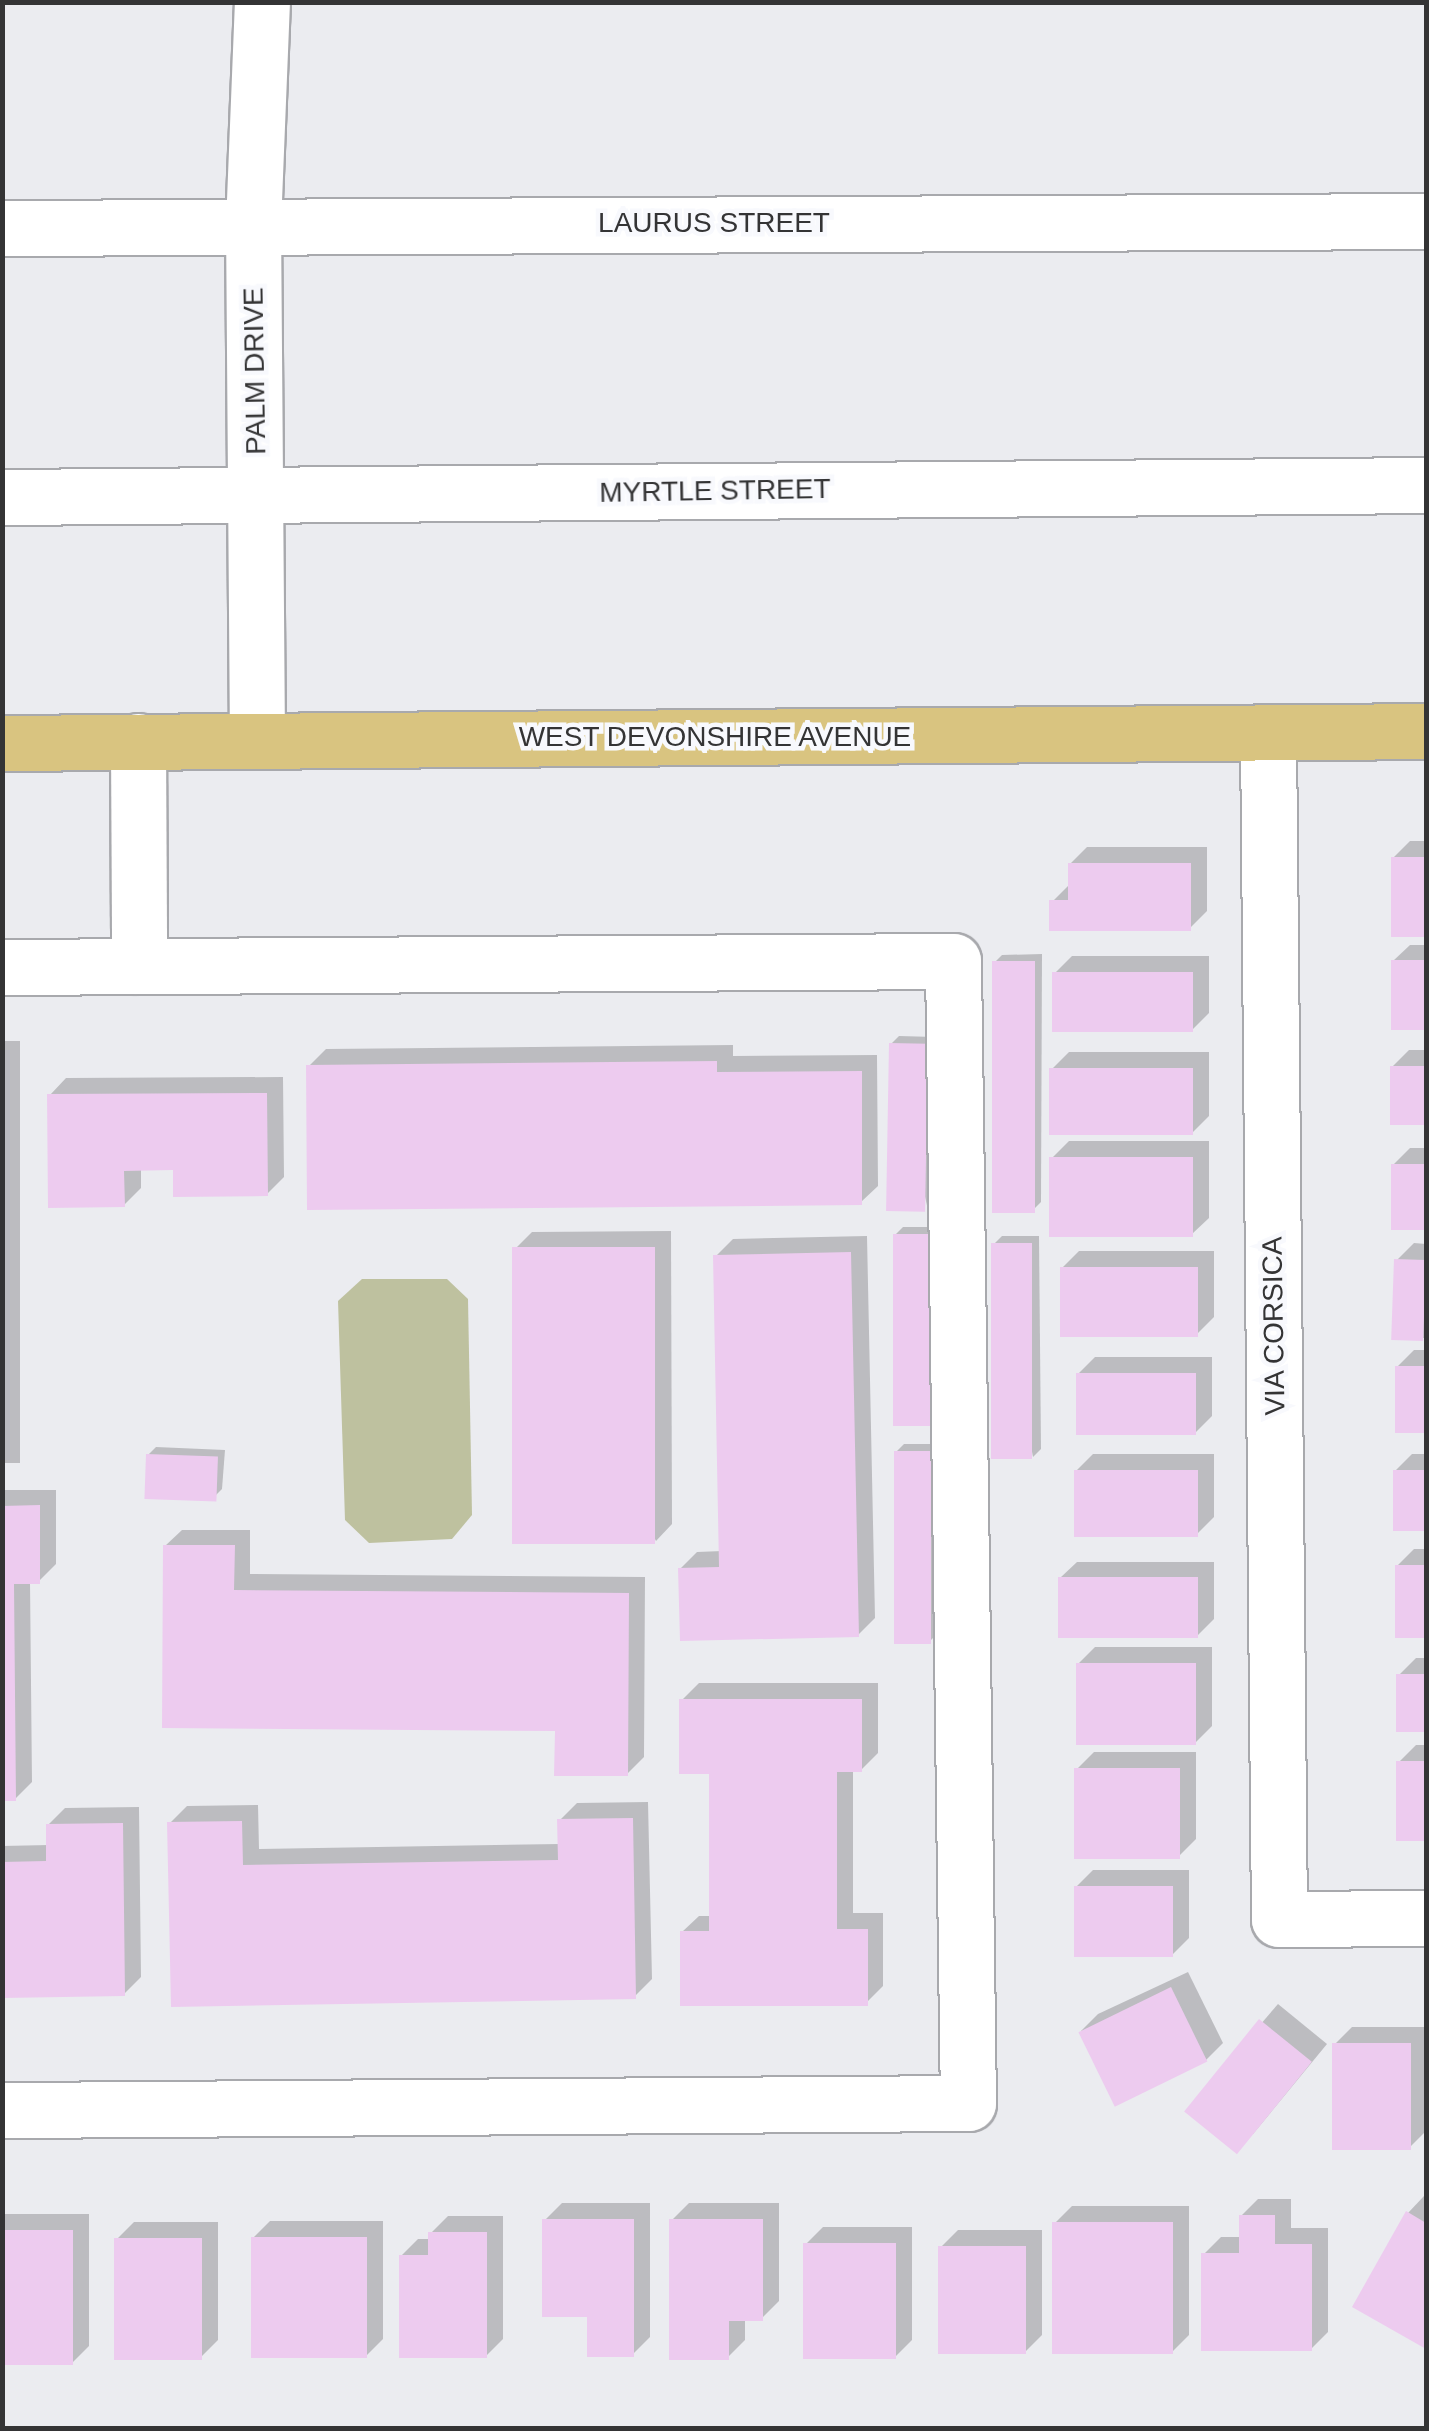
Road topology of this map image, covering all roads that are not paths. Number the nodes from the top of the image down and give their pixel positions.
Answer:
1 (262, 2) edge
2 (1426, 221) edge
3 (253, 225) junction
4 (2, 228) edge
5 (1426, 485) edge
6 (257, 495) junction
7 (2, 497) edge
8 (1426, 731) edge
9 (1268, 733) junction
10 (257, 741) junction
11 (2, 742) edge
12 (138, 742) junction
13 (139, 966) junction
14 (2, 967) edge
15 (1426, 1918) edge
16 (2, 2110) edge

1 - 3 street, PALM DRIVE
2 - 3 street, LAURUS STREET
3 - 4 street, LAURUS STREET
3 - 6 street, PALM DRIVE
5 - 6 street, MYRTLE STREET
6 - 7 street, MYRTLE STREET
6 - 10 street, PALM DRIVE
8 - 9 main road, WEST DEVONSHIRE AVENUE
9 - 10 main road, WEST DEVONSHIRE AVENUE
9 - 15 street, VIA CORSICA
10 - 12 main road, WEST DEVONSHIRE AVENUE
11 - 12 main road, WEST DEVONSHIRE AVENUE
12 - 13 street
13 - 14 street
13 - 16 street

